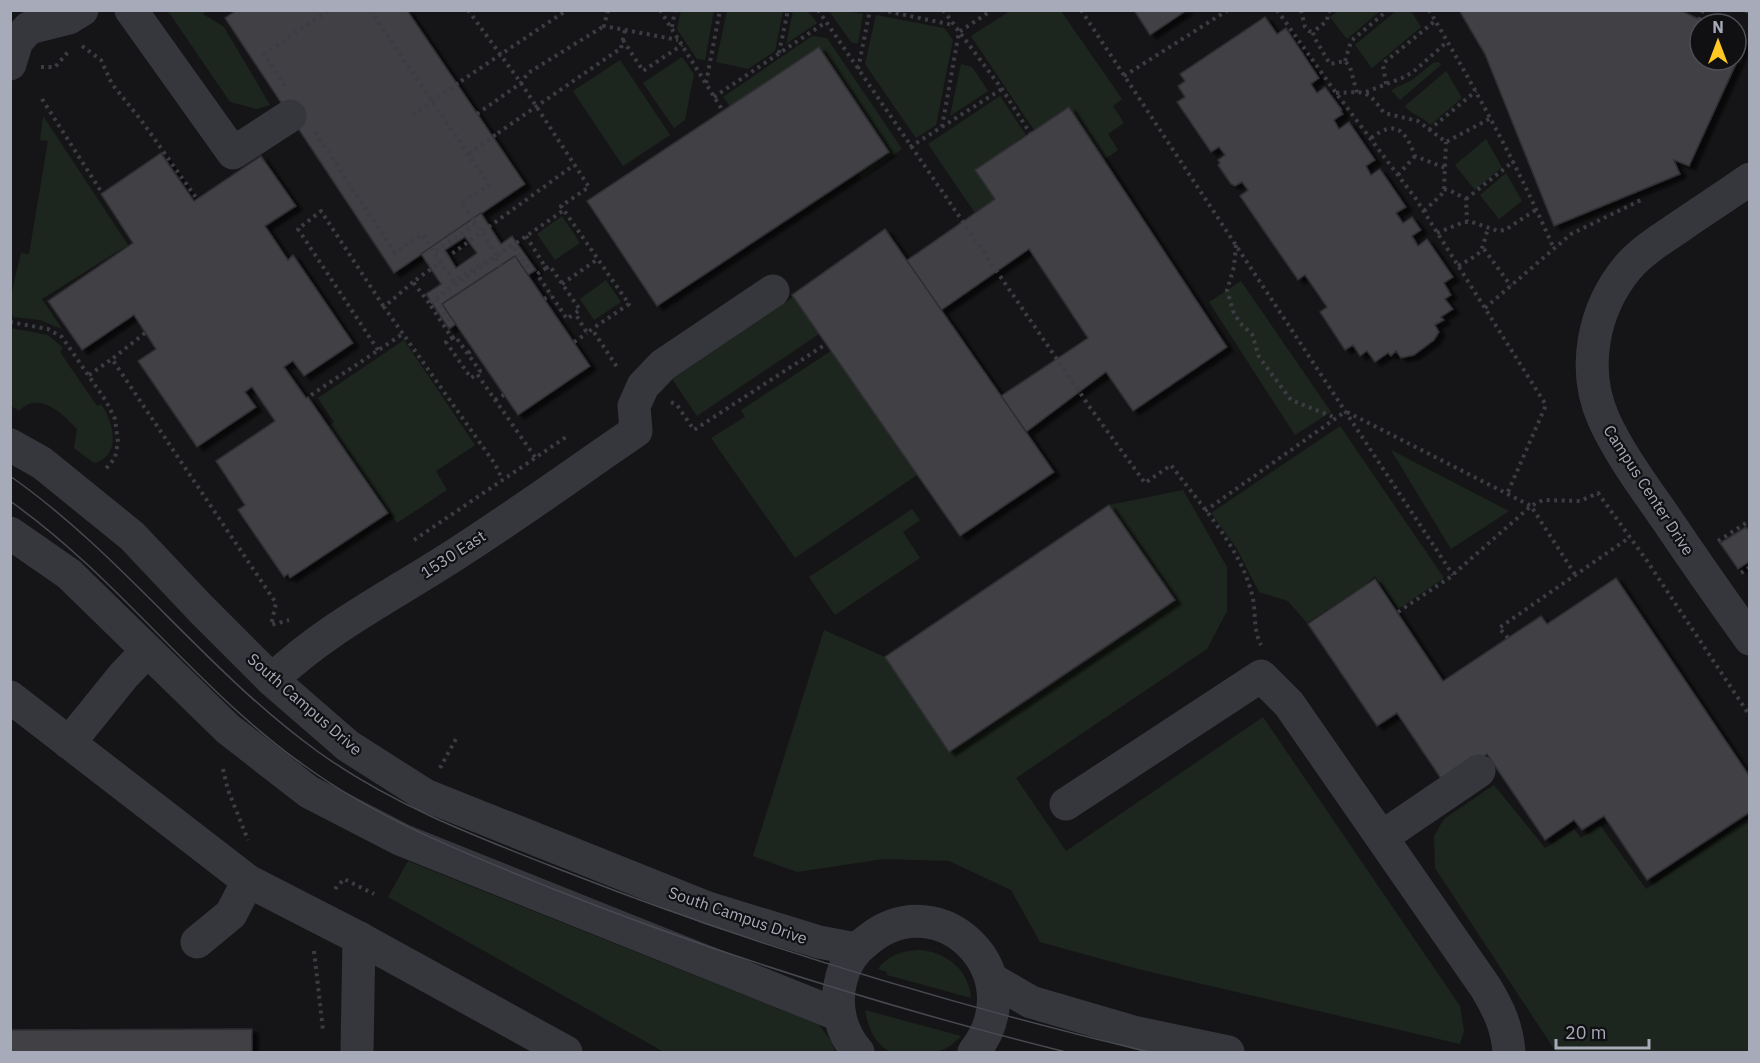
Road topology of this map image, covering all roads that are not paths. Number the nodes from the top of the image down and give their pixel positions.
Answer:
1 (82, 10) edge
2 (131, 10) edge
3 (19, 37) edge
4 (296, 111) road end
5 (1749, 179) edge
6 (773, 291) dead end
7 (10, 445) edge
8 (10, 532) edge
9 (1749, 639) edge
10 (147, 651) junction
11 (272, 680) junction
12 (10, 697) edge
13 (69, 743) junction
14 (1479, 771) dead end
15 (1066, 804) dead end
16 (1382, 837) junction
17 (248, 881) junction
18 (359, 938) junction
19 (197, 942) dead end
20 (856, 949) junction
21 (993, 980) junction
22 (839, 1015) junction
23 (853, 1050) edge
24 (976, 1052) edge
25 (357, 1053) edge
26 (566, 1053) edge
27 (1228, 1053) edge
28 (1509, 1053) edge

1 - 3 street
2 - 4 street
5 - 9 street, Campus Center Drive
6 - 11 street, 1530 East
7 - 11 street, South Campus Drive
8 - 10 street
10 - 13 street
10 - 22 street
11 - 20 street, South Campus Drive
12 - 13 street
13 - 17 street
14 - 16 street
15 - 16 street
16 - 28 street
17 - 18 street
17 - 19 street
18 - 25 street
18 - 26 street
20 - 21 street
20 - 22 street
21 - 24 street
21 - 27 street
22 - 23 street

